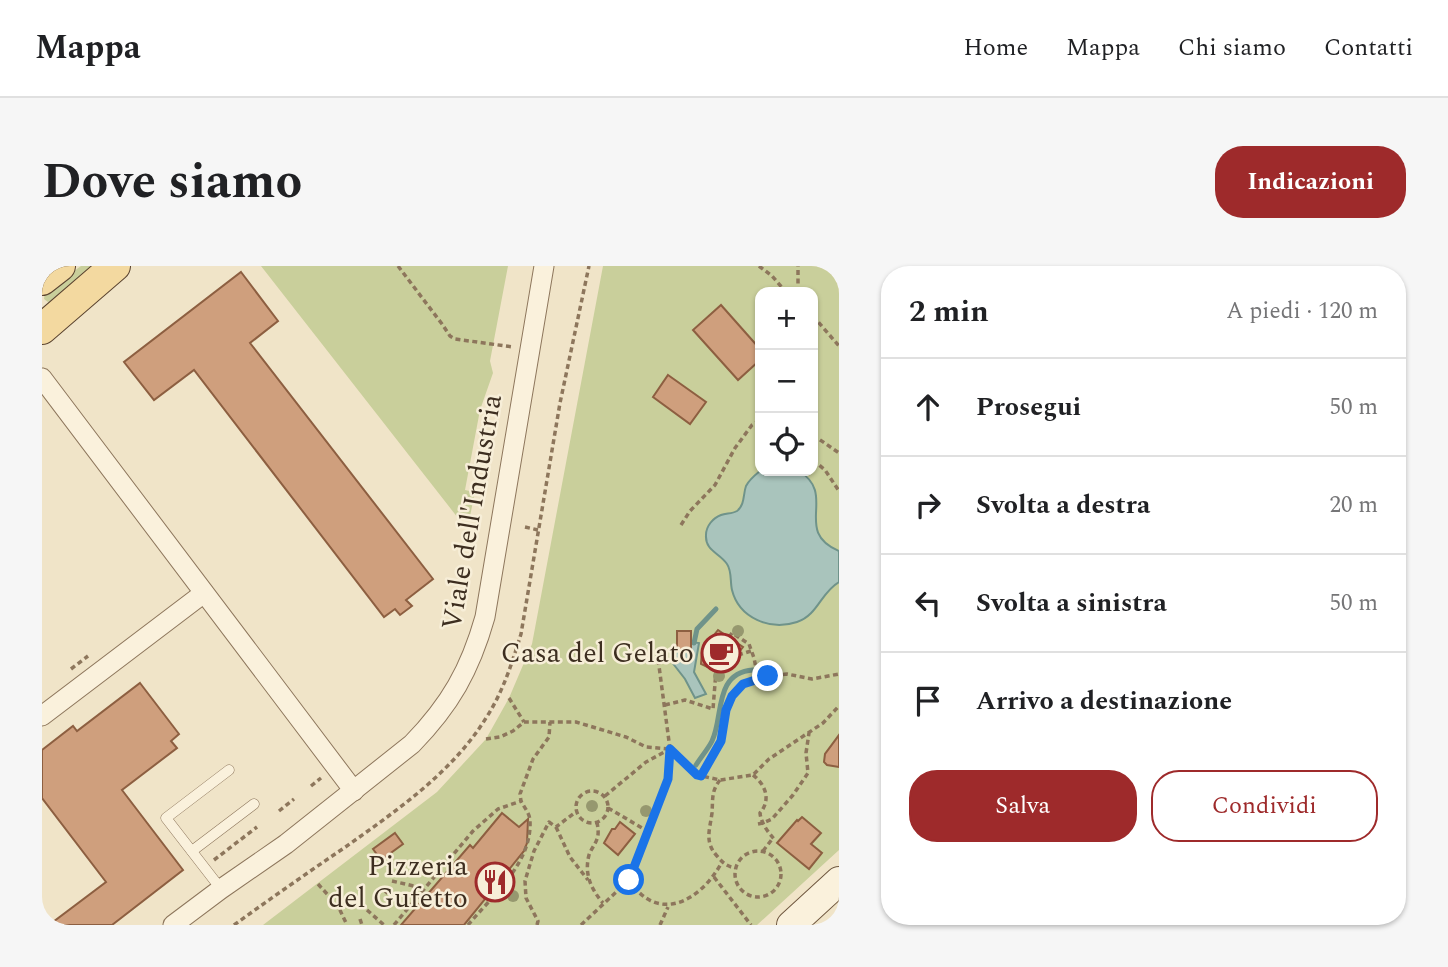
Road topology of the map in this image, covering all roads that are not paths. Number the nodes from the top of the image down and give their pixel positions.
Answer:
1 (60, 266) edge
2 (115, 266) edge
3 (544, 266) edge
4 (42, 280) edge
5 (49, 319) edge
6 (42, 378) edge
7 (205, 593) junction
8 (42, 716) edge
9 (229, 770) dead end
10 (354, 791) junction
11 (254, 804) dead end
12 (192, 851) junction
13 (839, 881) edge
14 (221, 889) junction
15 (173, 925) edge
16 (790, 925) edge

1 - 4 main road
2 - 5 main road
3 - 10 street, Viale dell'Industria
6 - 7 street
7 - 8 street
7 - 10 street
9 - 12 lane
10 - 14 street, Viale dell'Industria
11 - 12 lane
12 - 14 lane
13 - 16 street
14 - 15 street, Viale dell'Industria

